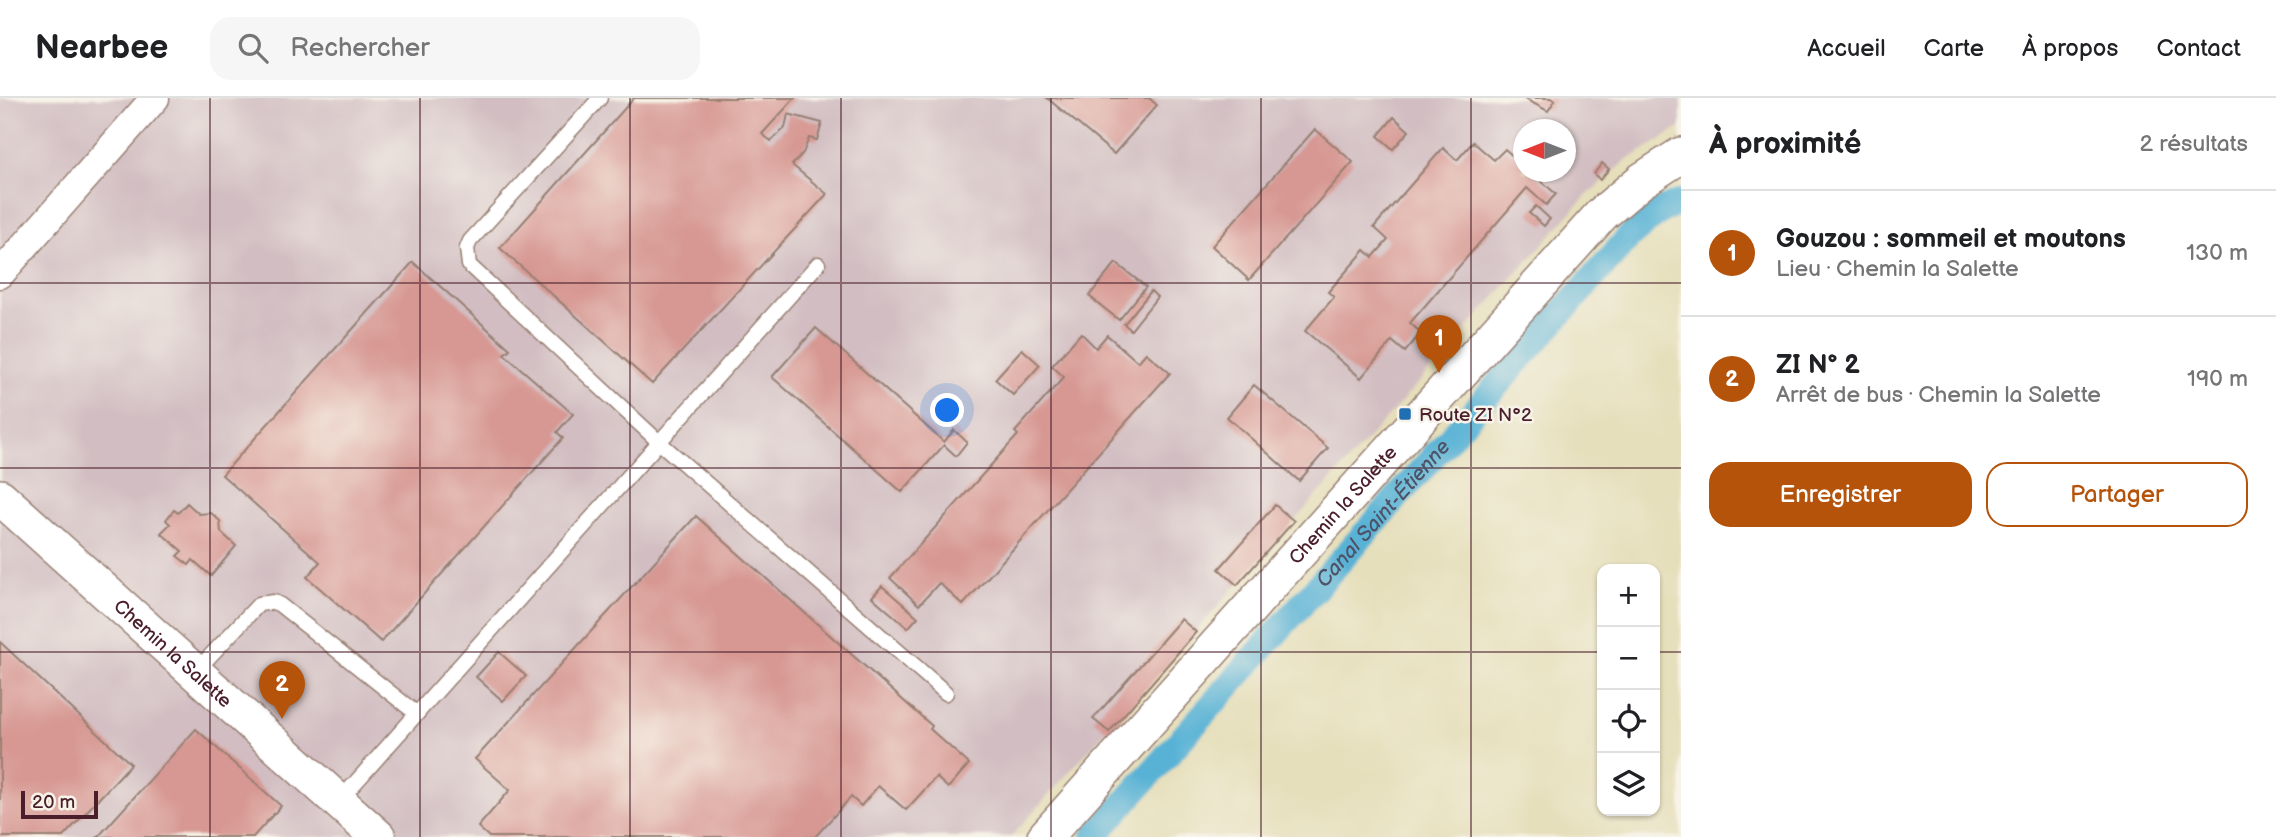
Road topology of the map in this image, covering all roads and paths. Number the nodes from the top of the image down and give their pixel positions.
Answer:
1 (155, 98) edge
2 (600, 98) edge
3 (1681, 155) edge
4 (818, 264) dead end
5 (0, 274) edge
6 (659, 442) junction
7 (0, 497) edge
8 (195, 672) junction
9 (946, 693) dead end
10 (417, 714) junction
11 (339, 801) junction
12 (379, 837) edge
13 (1045, 837) edge

1 - 5 street
2 - 6 lane
3 - 13 street, Chemin la Salette
4 - 6 lane
6 - 9 lane
6 - 10 lane
7 - 8 street, Chemin la Salette
8 - 10 lane
8 - 11 street, Chemin la Salette
10 - 11 lane
11 - 12 street, Chemin la Salette

